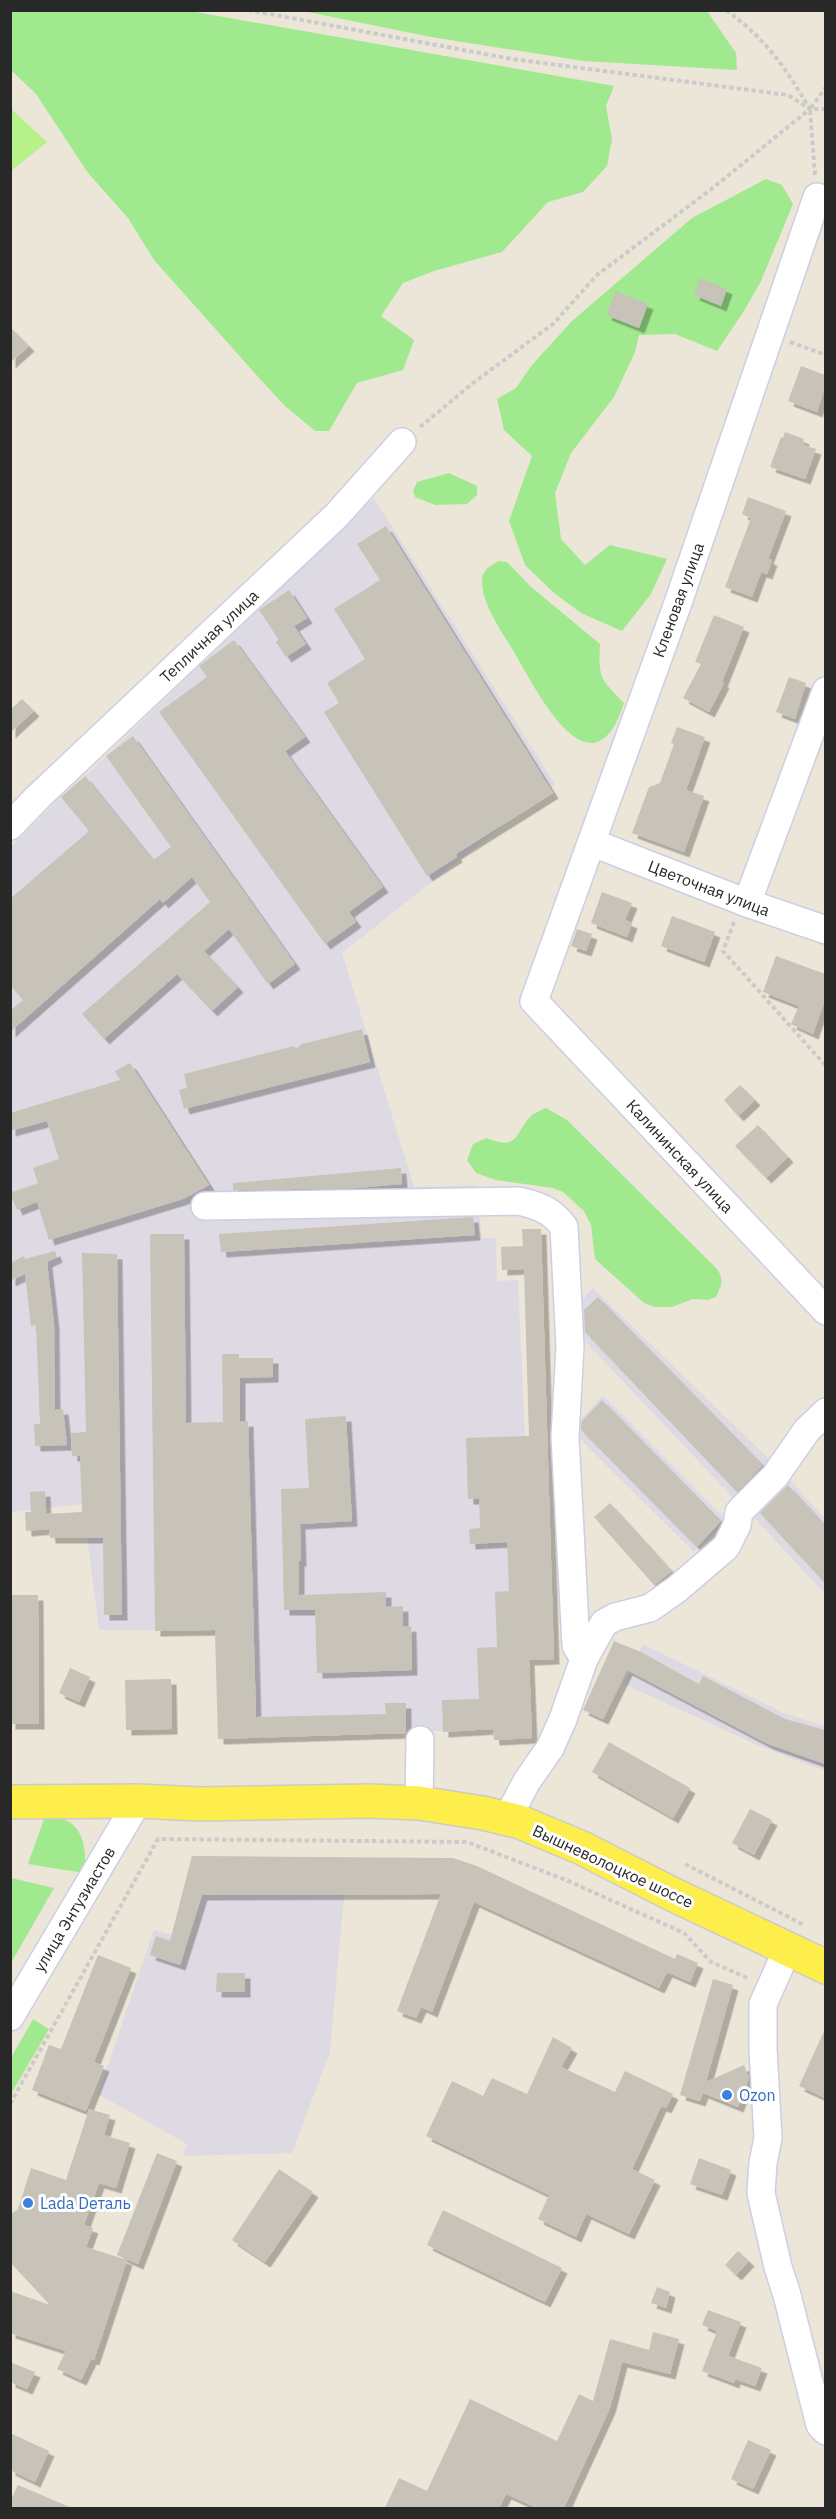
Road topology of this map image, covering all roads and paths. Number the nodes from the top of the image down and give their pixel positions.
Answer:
1 (248, 10) edge
2 (726, 10) edge
3 (825, 87) edge
4 (810, 109) junction
5 (825, 109) edge
6 (821, 198) edge
7 (770, 334) junction
8 (825, 355) edge
9 (402, 442) joint
10 (825, 691) edge
11 (10, 826) edge
12 (593, 843) junction
13 (745, 903) junction
14 (825, 930) edge
15 (534, 1001) joint
16 (825, 1066) edge
17 (205, 1206) dead end
18 (825, 1311) edge
19 (825, 1412) edge
20 (584, 1659) junction
21 (420, 1740) dead end
22 (138, 1801) junction
23 (10, 1802) edge
24 (418, 1803) junction
25 (507, 1819) junction
26 (685, 1864) dead end
27 (797, 1937) junction
28 (825, 1967) edge
29 (770, 1987) junction
30 (10, 2017) edge
31 (10, 2104) edge
32 (825, 2431) edge

1 - 4 path
2 - 4 path
3 - 4 path
4 - 5 path
4 - 6 path
4 - 9 path
6 - 7 street, Кленовая улица
7 - 8 path
7 - 12 street, Кленовая улица
9 - 11 street, Тепличная улица
10 - 13 street
12 - 13 street, Цветочная улица
12 - 15 street, Кленовая улица
13 - 14 street, Цветочная улица
13 - 16 path
15 - 18 street, Калининская улица
17 - 20 street
19 - 20 street
20 - 25 street
21 - 24 street
22 - 23 main road, Вышневолоцкое шоссе
22 - 24 main road, Вышневолоцкое шоссе
22 - 30 street, улица Энтузиастов
24 - 25 main road, Вышневолоцкое шоссе
25 - 27 main road, Вышневолоцкое шоссе
26 - 27 path
27 - 28 main road, Вышневолоцкое шоссе
27 - 29 street
29 - 31 path
29 - 32 street

